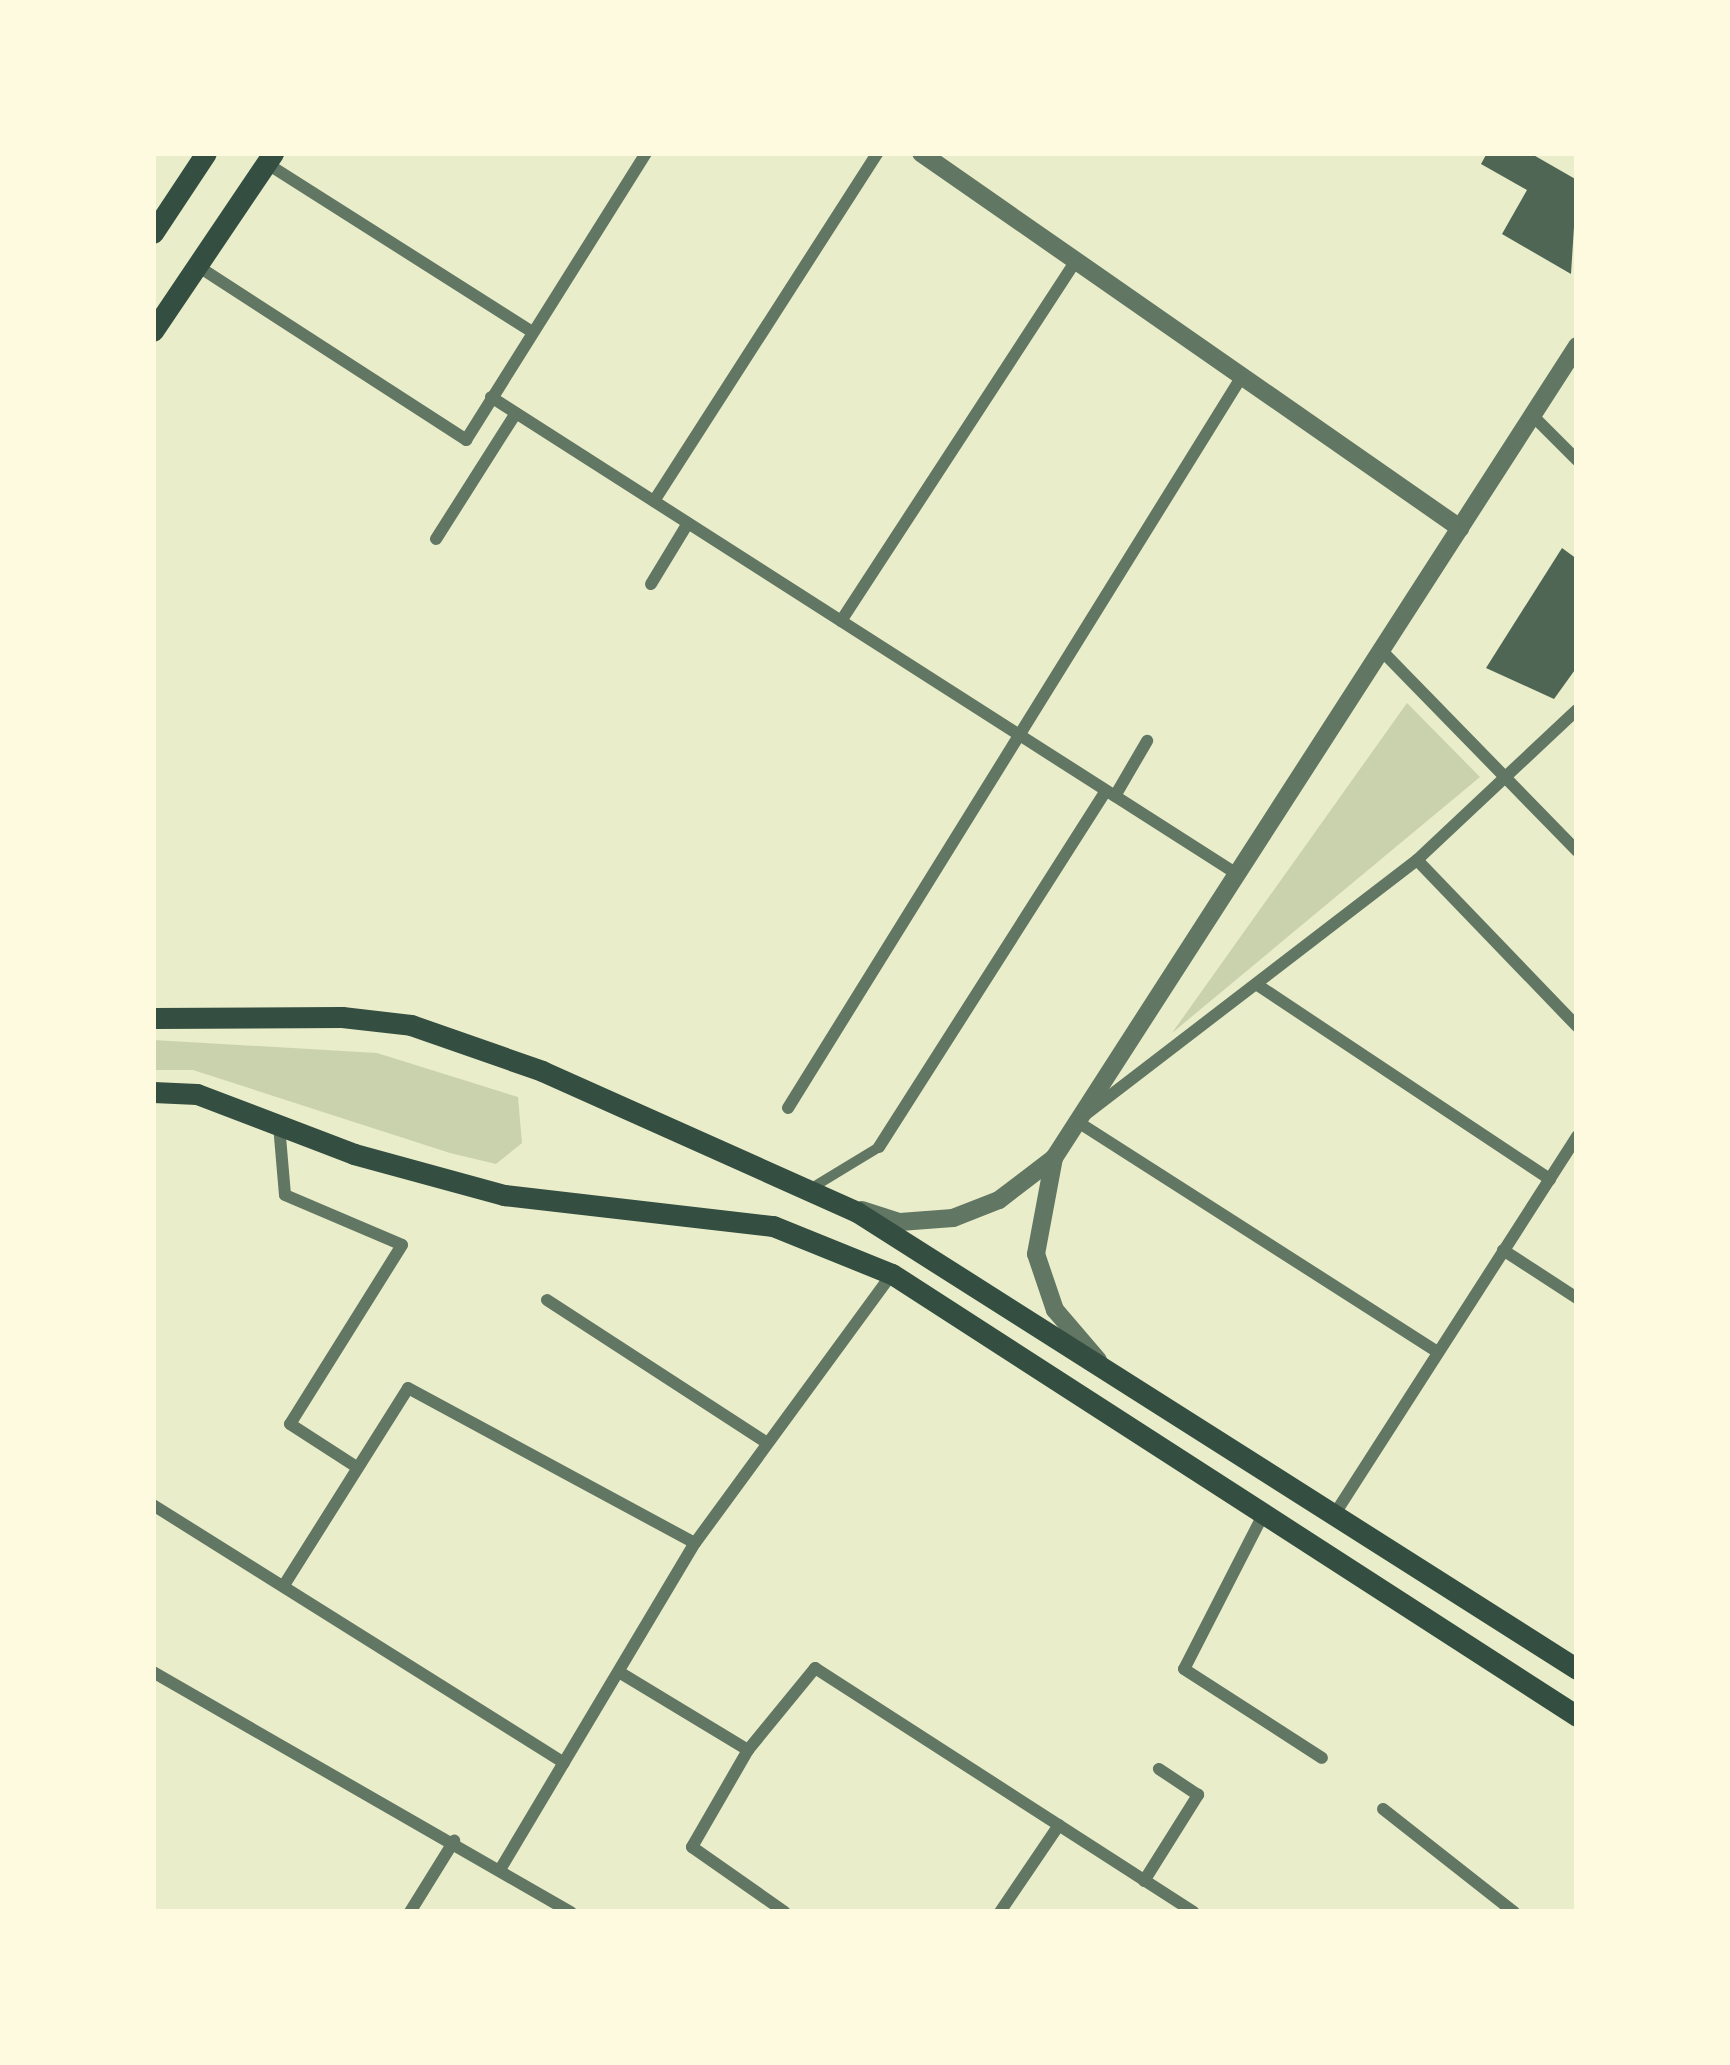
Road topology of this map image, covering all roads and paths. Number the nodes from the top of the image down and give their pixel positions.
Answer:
1 (206, 153) edge
2 (646, 153) edge
3 (878, 153) edge
4 (921, 153) edge
5 (269, 158) edge
6 (153, 233) edge
7 (1076, 261) junction
8 (195, 264) junction
9 (153, 331) edge
10 (532, 332) junction
11 (1577, 346) edge
12 (1242, 376) junction
13 (491, 397) junction
14 (516, 413) junction
15 (1532, 415) junction
16 (1577, 460) edge
17 (654, 501) junction
18 (688, 523) junction
19 (1460, 528) junction
20 (436, 538) dead end
21 (651, 584) dead end
22 (841, 621) junction
23 (1381, 650) junction
24 (1577, 710) edge
25 (1019, 735) junction
26 (1147, 740) dead end
27 (1504, 775) junction
28 (1111, 793) junction
29 (1577, 851) edge
30 (1417, 860) junction
31 (1237, 874) junction
32 (1256, 984) junction
33 (153, 1018) edge
34 (1577, 1026) edge
35 (153, 1092) edge
36 (788, 1108) dead end
37 (1077, 1121) junction
38 (279, 1124) junction
39 (1577, 1136) edge
40 (879, 1148) joint
41 (1054, 1158) junction
42 (1550, 1179) junction
43 (812, 1192) junction
44 (1503, 1250) junction
45 (892, 1274) junction
46 (1577, 1298) edge
47 (547, 1300) dead end
48 (1436, 1352) junction
49 (1100, 1361) junction
50 (766, 1442) junction
51 (355, 1466) junction
52 (153, 1505) edge
53 (1265, 1512) junction
54 (1336, 1512) junction
55 (694, 1543) junction
56 (286, 1582) junction
57 (1577, 1669) edge
58 (153, 1672) edge
59 (620, 1672) junction
60 (1577, 1716) edge
61 (748, 1750) junction
62 (1322, 1759) dead end
63 (564, 1763) junction
64 (1159, 1769) dead end
65 (1383, 1809) dead end
66 (1059, 1826) junction
67 (454, 1841) junction
68 (501, 1868) junction
69 (1144, 1880) junction
70 (410, 1912) edge
71 (571, 1912) edge
72 (785, 1912) edge
73 (1000, 1912) edge
74 (1193, 1912) edge
75 (1514, 1912) edge

1 - 6 main road
2 - 10 street
3 - 17 street
4 - 7 street
5 - 8 main road
5 - 10 street
7 - 12 street
7 - 22 street
8 - 9 main road
8 - 13 street
10 - 13 street
11 - 15 street
12 - 19 street
12 - 25 street
13 - 14 street
14 - 17 street
14 - 20 street
15 - 16 street
15 - 19 street
17 - 18 street
18 - 21 street
18 - 22 street
19 - 23 street
22 - 25 street
23 - 27 street
23 - 31 street
24 - 27 street
25 - 28 street
25 - 36 street
26 - 28 street
27 - 29 street
27 - 30 street
28 - 31 street
28 - 40 street
30 - 32 street
30 - 34 street
31 - 37 street
32 - 37 street
32 - 42 street
33 - 43 main road
35 - 38 main road
37 - 41 street
37 - 48 street
38 - 45 main road
38 - 51 street
39 - 42 street
40 - 43 street
41 - 43 street
41 - 49 street
42 - 44 street
43 - 49 main road
44 - 46 street
44 - 48 street
45 - 50 street
45 - 53 main road
47 - 50 street
48 - 54 street
49 - 54 main road
50 - 55 street
51 - 55 street
51 - 56 street
52 - 56 street
53 - 60 main road
53 - 62 street
54 - 57 main road
55 - 59 street
56 - 63 street
58 - 67 street
59 - 61 street
59 - 63 street
61 - 66 street
61 - 72 street
63 - 68 street
64 - 69 street
65 - 75 street
66 - 69 street
66 - 73 street
67 - 68 street
67 - 70 street
68 - 71 street
69 - 74 street

